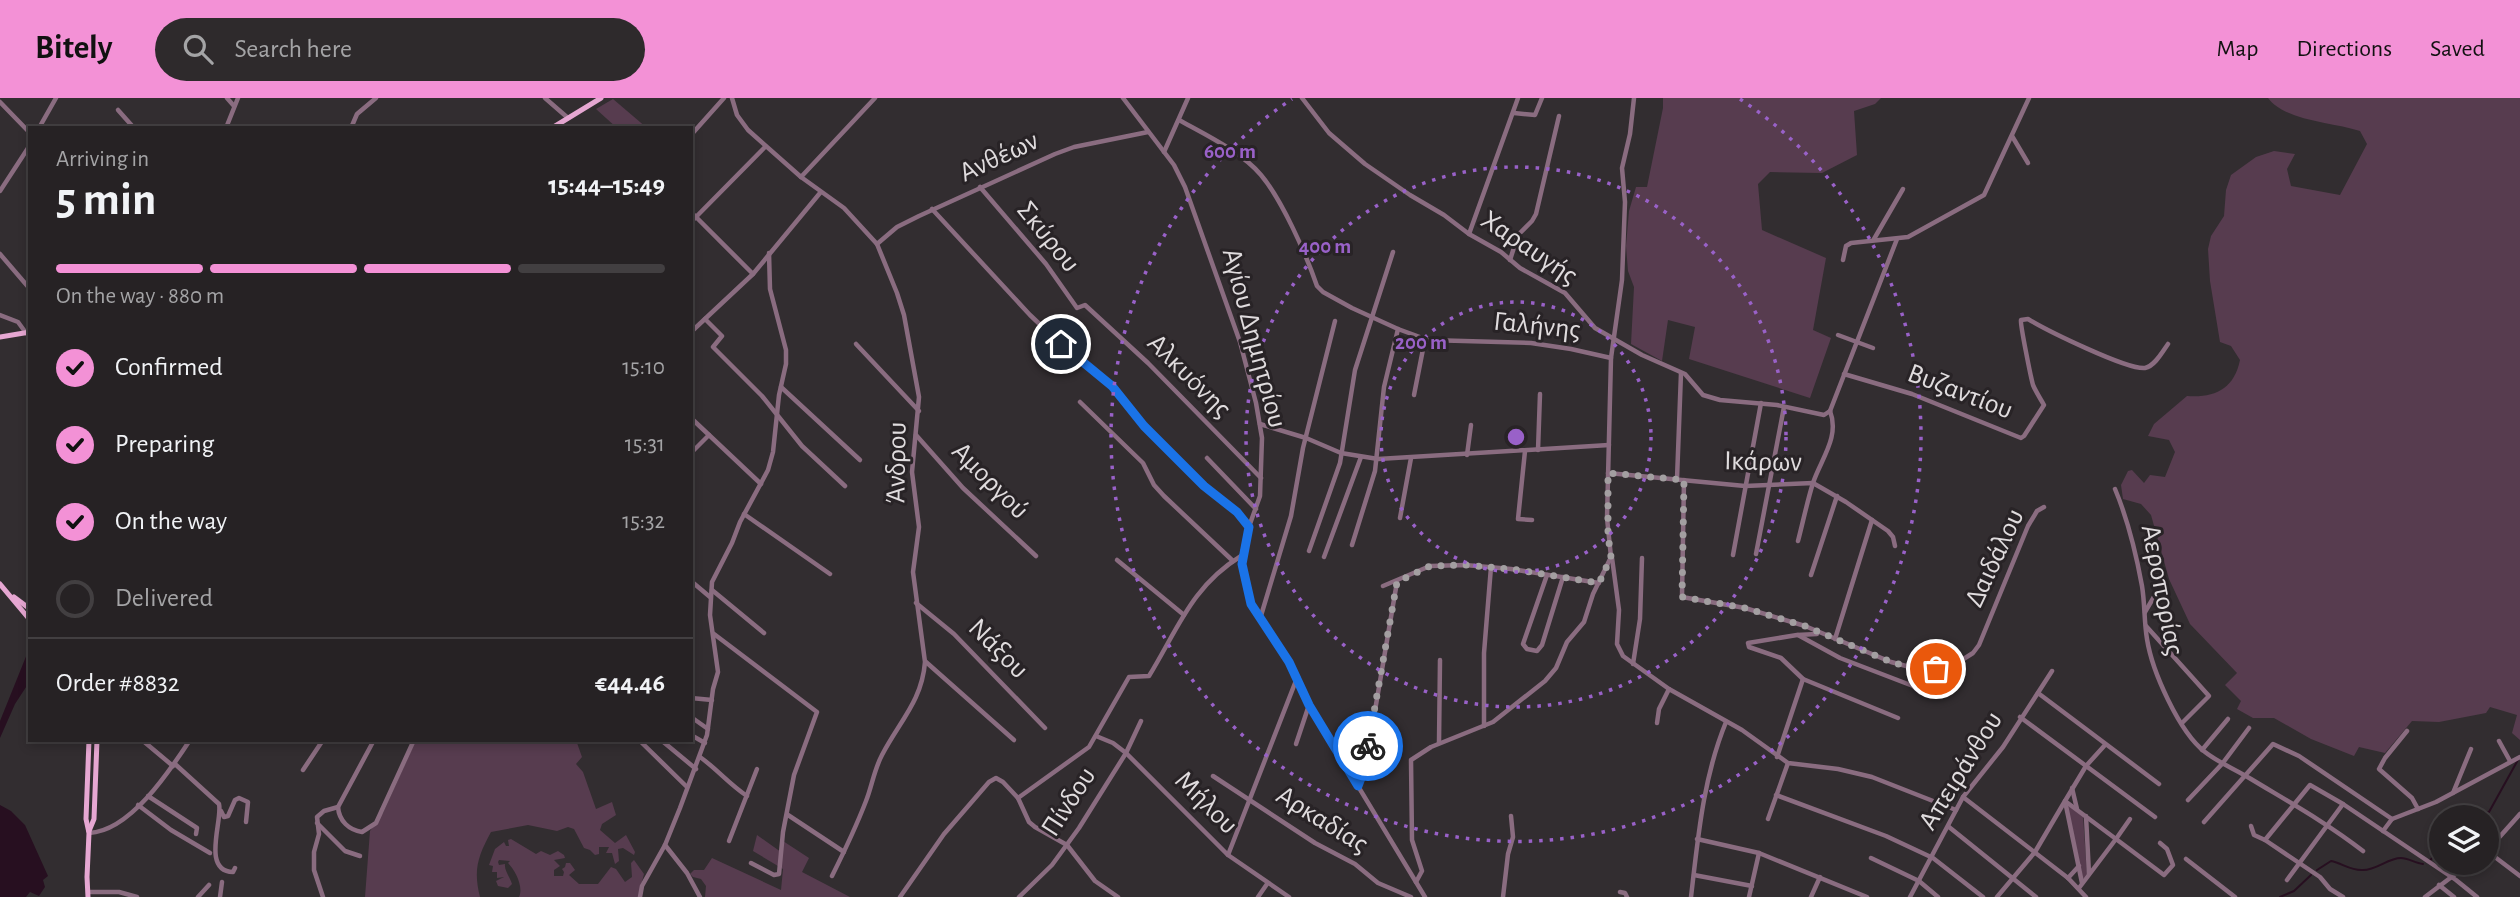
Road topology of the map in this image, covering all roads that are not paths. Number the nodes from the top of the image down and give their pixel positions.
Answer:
1 (56, 98) edge
2 (227, 98) edge
3 (238, 98) edge
4 (376, 98) edge
5 (545, 98) edge
6 (601, 98) edge
7 (724, 98) edge
8 (732, 98) edge
9 (875, 98) edge
10 (1123, 98) edge
11 (1188, 98) edge
12 (1302, 98) edge
13 (1518, 98) edge
14 (1542, 98) edge
15 (1633, 98) edge
16 (2029, 98) edge
17 (0, 102) edge
18 (234, 106) junction
19 (118, 110) dead end
20 (1514, 113) junction
21 (1559, 116) dead end
22 (568, 118) junction
23 (1179, 120) junction
24 (226, 125) edge
25 (40, 126) edge
26 (132, 126) edge
27 (352, 126) edge
28 (555, 126) edge
29 (28, 131) edge
30 (1149, 132) junction
31 (693, 133) edge
32 (2012, 136) junction
33 (765, 147) junction
34 (1164, 152) junction
35 (28, 154) edge
36 (2028, 163) dead end
37 (800, 177) junction
38 (980, 187) junction
39 (1903, 189) dead end
40 (0, 191) edge
41 (820, 193) junction
42 (932, 209) junction
43 (693, 214) edge
44 (696, 217) junction
45 (693, 220) edge
46 (1469, 234) junction
47 (1874, 239) junction
48 (1897, 239) junction
49 (877, 244) junction
50 (1393, 252) dead end
51 (769, 253) junction
52 (0, 254) edge
53 (1510, 260) junction
54 (1843, 260) dead end
55 (753, 274) junction
56 (28, 287) edge
57 (1084, 305) joint
58 (0, 315) edge
59 (1370, 317) junction
60 (705, 319) junction
61 (1335, 321) dead end
62 (693, 330) edge
63 (1398, 330) junction
64 (28, 333) edge
65 (1838, 335) dead end
66 (0, 337) edge
67 (1613, 338) junction
68 (1425, 340) junction
69 (1858, 342) junction
70 (856, 344) dead end
71 (2168, 344) dead end
72 (1873, 348) dead end
73 (1611, 358) junction
74 (1681, 373) junction
75 (1844, 374) junction
76 (781, 387) junction
77 (1540, 394) dead end
78 (1414, 395) dead end
79 (1080, 402) dead end
80 (1761, 403) junction
81 (1784, 407) junction
82 (919, 411) junction
83 (1830, 411) junction
84 (777, 416) junction
85 (693, 420) edge
86 (1260, 424) junction
87 (1471, 425) dead end
88 (709, 435) junction
89 (916, 435) junction
90 (1306, 438) junction
91 (1609, 445) junction
92 (1538, 450) junction
93 (693, 451) edge
94 (1525, 451) junction
95 (1341, 453) junction
96 (1467, 455) junction
97 (1361, 457) junction
98 (1207, 458) dead end
99 (1412, 458) junction
100 (1378, 459) junction
101 (860, 460) dead end
102 (1608, 473) junction
103 (1262, 479) junction
104 (1677, 479) junction
105 (1684, 480) junction
106 (1813, 483) junction
107 (761, 484) junction
108 (1768, 485) junction
109 (845, 486) dead end
110 (1745, 486) junction
111 (2115, 489) dead end
112 (1837, 496) junction
113 (2044, 507) dead end
114 (1256, 509) junction
115 (744, 514) junction
116 (1400, 518) dead end
117 (1532, 520) dead end
118 (1872, 520) junction
119 (1249, 527) junction
120 (1798, 541) dead end
121 (1352, 545) dead end
122 (1895, 546) dead end
123 (1309, 551) dead end
124 (1756, 554) dead end
125 (1242, 555) junction
126 (1733, 555) dead end
127 (1036, 556) dead end
128 (1324, 557) dead end
129 (1611, 557) junction
130 (1642, 558) dead end
131 (1116, 560) dead end
132 (1233, 561) junction
133 (1491, 566) junction
134 (830, 574) dead end
135 (1547, 575) junction
136 (1811, 575) dead end
137 (1563, 577) junction
138 (1397, 582) junction
139 (693, 583) edge
140 (1599, 583) junction
141 (0, 584) edge
142 (1383, 586) dead end
143 (712, 590) junction
144 (2158, 590) dead end
145 (9, 593) junction
146 (710, 597) junction
147 (916, 603) junction
148 (28, 607) edge
149 (2145, 613) junction
150 (1184, 615) junction
151 (28, 617) edge
152 (1260, 620) junction
153 (2145, 625) junction
154 (713, 633) junction
155 (764, 633) dead end
156 (1821, 634) junction
157 (1797, 635) junction
158 (1835, 639) junction
159 (1440, 660) dead end
160 (925, 662) junction
161 (1633, 664) junction
162 (2052, 671) dead end
163 (1298, 677) junction
164 (1803, 679) junction
165 (1669, 689) junction
166 (1920, 692) dead end
167 (2038, 692) junction
168 (693, 698) edge
169 (712, 700) junction
170 (1309, 705) junction
171 (2020, 717) junction
172 (693, 718) edge
173 (1898, 718) dead end
174 (2228, 719) dead end
175 (1141, 721) dead end
176 (1726, 722) junction
177 (1657, 723) dead end
178 (2182, 723) junction
179 (1484, 727) junction
180 (1045, 728) dead end
181 (2249, 728) dead end
182 (708, 729) junction
183 (2407, 731) dead end
184 (693, 736) edge
185 (1096, 736) junction
186 (1014, 740) dead end
187 (2498, 741) dead end
188 (89, 742) edge
189 (97, 742) edge
190 (145, 742) edge
191 (189, 742) edge
192 (322, 742) edge
193 (372, 742) edge
194 (413, 742) edge
195 (641, 742) edge
196 (664, 742) edge
197 (705, 743) junction
198 (1439, 743) junction
199 (1296, 744) dead end
200 (2105, 745) junction
201 (2471, 749) dead end
202 (2202, 750) junction
203 (1126, 753) junction
204 (700, 757) junction
205 (1777, 757) junction
206 (2520, 757) edge
207 (2510, 761) junction
208 (1788, 764) junction
209 (2222, 764) junction
210 (174, 765) junction
211 (2086, 766) junction
212 (696, 768) junction
213 (757, 769) dead end
214 (303, 770) dead end
215 (2245, 775) junction
216 (1213, 776) dead end
217 (2159, 784) dead end
218 (1358, 786) junction
219 (687, 787) junction
220 (2072, 788) junction
221 (2452, 793) junction
222 (1776, 794) junction
223 (148, 796) junction
224 (747, 796) junction
225 (1963, 797) junction
226 (1018, 798) junction
227 (1251, 800) junction
228 (2188, 800) dead end
229 (2065, 801) junction
230 (2294, 803) junction
231 (2343, 804) junction
232 (138, 805) junction
233 (338, 807) junction
234 (2418, 809) junction
235 (220, 810) junction
236 (1956, 810) junction
237 (2078, 810) junction
238 (2059, 811) junction
239 (2520, 814) edge
240 (788, 815) junction
241 (2085, 815) junction
242 (1511, 816) dead end
243 (2068, 816) junction
244 (2155, 817) dead end
245 (1768, 819) dead end
246 (2130, 819) dead end
247 (2392, 819) junction
248 (246, 822) dead end
249 (2204, 822) dead end
250 (317, 823) junction
251 (2328, 824) junction
252 (2251, 826) dead end
253 (1949, 828) junction
254 (2383, 831) junction
255 (89, 833) junction
256 (196, 834) dead end
257 (2499, 838) edge
258 (1697, 839) junction
259 (2116, 839) junction
260 (2265, 840) junction
261 (729, 841) dead end
262 (2160, 844) dead end
263 (664, 845) junction
264 (1067, 845) junction
265 (2363, 851) dead end
266 (844, 852) junction
267 (2035, 852) junction
268 (210, 853) dead end
269 (1759, 853) junction
270 (1228, 855) junction
271 (360, 856) dead end
272 (2088, 857) junction
273 (1871, 858) dead end
274 (1933, 858) junction
275 (2186, 859) dead end
276 (2499, 860) edge
277 (751, 863) dead end
278 (2098, 863) junction
279 (2301, 863) junction
280 (2079, 866) junction
281 (235, 868) dead end
282 (1694, 875) junction
283 (2089, 875) junction
284 (2453, 875) edge
285 (832, 876) dead end
286 (2520, 876) edge
287 (1821, 877) junction
288 (2450, 877) junction
289 (2013, 878) junction
290 (2068, 878) junction
291 (2287, 880) dead end
292 (1919, 881) junction
293 (222, 882) dead end
294 (1416, 882) junction
295 (1267, 884) junction
296 (209, 886) dead end
297 (1752, 886) junction
298 (2081, 886) junction
299 (2439, 886) junction
300 (1619, 892) dead end
301 (88, 894) edge
302 (137, 897) edge
303 (198, 897) edge
304 (220, 897) edge
305 (323, 897) edge
306 (640, 897) edge
307 (700, 897) edge
308 (900, 897) edge
309 (1019, 897) edge
310 (1118, 897) edge
311 (1258, 897) edge
312 (1289, 897) edge
313 (1410, 897) edge
314 (1425, 897) edge
315 (1503, 897) edge
316 (1627, 897) edge
317 (1691, 897) edge
318 (1749, 897) edge
319 (1811, 897) edge
320 (1867, 897) edge
321 (1910, 897) edge
322 (1938, 897) edge
323 (1983, 897) edge
324 (1997, 897) edge
325 (2036, 897) edge
326 (2087, 897) edge
327 (2235, 897) edge
328 (2343, 897) edge
329 (2425, 897) edge
330 (2454, 897) edge
331 (2477, 897) edge

1 - 25 street
2 - 18 street
3 - 18 street
4 - 27 street
5 - 22 street
6 - 22 main road
7 - 31 street
8 - 33 street, Άνδρου
9 - 37 street
10 - 30 street, Αγίου Δημητρίου
11 - 23 street
12 - 46 street, Χαραυγής
13 - 20 street
14 - 20 street
15 - 67 street
16 - 32 street
17 - 29 street
18 - 24 street
19 - 26 street
20 - 46 street
21 - 53 street
22 - 28 main road
23 - 34 street
23 - 59 street, Γαλήνης
30 - 34 street, Αγίου Δημητρίου
30 - 38 street, Ανθέων
32 - 36 street
32 - 48 street
33 - 37 street, Άνδρου
33 - 44 street
34 - 86 street, Αγίου Δημητρίου
35 - 40 street
37 - 41 street, Άνδρου
38 - 42 street, Ανθέων
38 - 57 street, Σκύρου
39 - 47 street
41 - 49 street, Άνδρου
41 - 51 street
42 - 49 street, Ανθέων
42 - 119 street
43 - 44 street
44 - 45 street
44 - 55 street
46 - 53 street, Χαραυγής
47 - 48 street
47 - 54 street
48 - 69 street
49 - 82 street, Άνδρου
50 - 59 street
51 - 55 street
51 - 76 street
52 - 56 street
53 - 67 street, Χαραυγής
55 - 60 street
57 - 103 street, Αλκυόνης
58 - 64 street
59 - 63 street, Γαλήνης
59 - 95 street
60 - 62 street
60 - 84 street
61 - 90 street
63 - 68 street, Γαλήνης
63 - 100 street
64 - 66 main road
65 - 69 street
67 - 73 street
67 - 74 street, Χαραυγής
68 - 73 street, Γαλήνης
68 - 78 street
69 - 72 street
69 - 75 street
70 - 82 street
71 - 75 street, Βυζαντίου
73 - 91 street
74 - 80 street, Χαραυγής
74 - 104 street
75 - 83 street
76 - 84 street
76 - 101 street
77 - 92 street
79 - 132 street
80 - 81 street, Χαραυγής
80 - 110 street
81 - 83 street, Χαραυγής
81 - 108 street
82 - 89 street, Άνδρου
83 - 106 street
84 - 107 street
84 - 109 street
85 - 88 street
86 - 90 street
86 - 103 street, Αγίου Δημητρίου
87 - 96 street
88 - 93 street
88 - 107 street
89 - 127 street, Αμοργού
89 - 147 street, Άνδρου
90 - 95 street
90 - 152 street
91 - 92 street
91 - 102 street
92 - 94 street
94 - 96 street
94 - 117 street
95 - 97 street
95 - 123 street
96 - 99 street
97 - 100 street
97 - 128 street
98 - 114 street
99 - 100 street
99 - 116 street
100 - 121 street
102 - 104 street, Ικάρων
102 - 129 street
103 - 114 street, Αγίου Δημητρίου
104 - 105 street, Ικάρων
105 - 110 street, Ικάρων
105 - 156 street, Δαιδάλου
106 - 108 street, Ικάρων
106 - 112 street, Ικάρων
106 - 120 street
107 - 115 street
108 - 110 street, Ικάρων
108 - 124 street
110 - 126 street
111 - 149 street, Αεροπορίας
112 - 118 street, Ικάρων
112 - 136 street
113 - 158 street, Δαιδάλου
114 - 119 street, Αγίου Δημητρίου
115 - 134 street
115 - 143 street
118 - 122 street, Ικάρων
118 - 158 street
119 - 125 street, Αγίου Δημητρίου
125 - 132 street
125 - 152 street, Αγίου Δημητρίου
129 - 140 street
129 - 161 street
130 - 161 street
131 - 150 street
132 - 150 street
133 - 135 street
133 - 138 street
133 - 179 street
135 - 137 street
135 - 137 street
137 - 140 street
138 - 142 street
138 - 218 street
139 - 146 street
140 - 179 street
141 - 145 main road
143 - 146 street
143 - 155 street
144 - 149 street
145 - 148 main road
145 - 151 main road
146 - 154 street
147 - 160 street, Άνδρου
147 - 180 street, Νάξου
149 - 153 street, Αεροπορίας
150 - 185 street
152 - 163 street, Αγίου Δημητρίου
153 - 178 street, Αεροπορίας
153 - 178 street
154 - 169 street
154 - 240 street
156 - 157 street
156 - 158 street, Δαιδάλου
157 - 164 street
157 - 166 street
159 - 198 street
160 - 186 street
160 - 266 street, Άνδρου
161 - 165 street
162 - 167 street, Απειράνθου
163 - 170 street, Αγίου Δημητρίου
163 - 227 street
164 - 173 street
164 - 205 street
165 - 176 street
165 - 177 street
167 - 171 street, Απειράνθου
167 - 200 street
168 - 169 street
169 - 182 street
170 - 199 street
170 - 218 street, Αγίου Δημητρίου
171 - 211 street
171 - 225 street, Απειράνθου
172 - 182 street
174 - 202 street
175 - 203 street, Πίνδου
176 - 205 street
176 - 258 street
178 - 202 street, Αεροπορίας
179 - 198 street
181 - 209 street
182 - 197 street
183 - 234 street
184 - 197 street
185 - 203 street, Μήλου
185 - 226 street
187 - 207 street
188 - 255 main road
189 - 255 main road
190 - 210 street
191 - 210 street
192 - 214 street
193 - 233 street
194 - 233 street
195 - 219 street
196 - 212 street
197 - 204 street
198 - 294 street
200 - 211 street
200 - 217 street
201 - 221 street
202 - 209 street, Αεροπορίας
203 - 264 street, Πίνδου
203 - 270 street, Μήλου
204 - 212 street
204 - 224 street
205 - 208 street
206 - 207 street
207 - 221 street
208 - 222 street
208 - 236 street
209 - 215 street, Αεροπορίας
209 - 228 street
210 - 223 street
210 - 235 street
211 - 220 street
211 - 244 street
212 - 219 street
213 - 224 street
215 - 230 street, Αεροπορίας
215 - 247 street
215 - 249 street
216 - 227 street, Αρκαδίας
218 - 294 street, Αγίου Δημητρίου
219 - 263 street
220 - 229 street
220 - 237 street
221 - 234 street
222 - 245 street
222 - 274 street
223 - 232 street
223 - 256 street
224 - 261 street
225 - 236 street, Απειράνθου
225 - 267 street
226 - 264 street
226 - 308 street
227 - 270 street
227 - 313 street, Αρκαδίας
229 - 237 street
229 - 238 street
229 - 243 street
230 - 231 street
230 - 251 street, Αεροπορίας
230 - 260 street
231 - 251 street
231 - 254 street
232 - 255 street
232 - 268 street
233 - 250 street
234 - 247 street
235 - 248 street
235 - 281 street
236 - 253 street, Απειράνθου
237 - 241 street
238 - 243 street
238 - 267 street
239 - 257 street
240 - 266 street
240 - 277 street
241 - 259 street
241 - 272 street
242 - 315 street
243 - 280 street
246 - 259 street
247 - 254 street
250 - 271 street
250 - 305 street
251 - 265 street, Αεροπορίας
251 - 279 street
252 - 260 street
253 - 274 street, Απειράνθου
253 - 289 street
254 - 288 street
255 - 301 main road
258 - 269 street
258 - 282 street
259 - 262 street
259 - 278 street
260 - 279 street
263 - 306 street
263 - 307 street
264 - 309 street, Πίνδου
264 - 310 street
266 - 285 street, Άνδρου
267 - 289 street
267 - 290 street
269 - 287 street
269 - 297 street
270 - 295 street, Μήλου
272 - 278 street
272 - 283 street
273 - 292 street
274 - 292 street, Απειράνθου
274 - 323 street
275 - 327 street
276 - 286 street
278 - 283 street
279 - 291 street
279 - 328 street
280 - 290 street
280 - 298 street
282 - 297 street
282 - 317 street
283 - 298 street
284 - 288 street
287 - 319 street
287 - 320 street
288 - 299 street
288 - 331 street
289 - 324 street
289 - 325 street
290 - 298 street
292 - 321 street, Απειράνθου
292 - 322 street
293 - 304 street
294 - 314 street, Αγίου Δημητρίου
295 - 311 street
295 - 312 street, Μήλου
296 - 303 street
297 - 318 street
298 - 326 street
299 - 329 street
299 - 330 street
300 - 316 street
301 - 302 street

